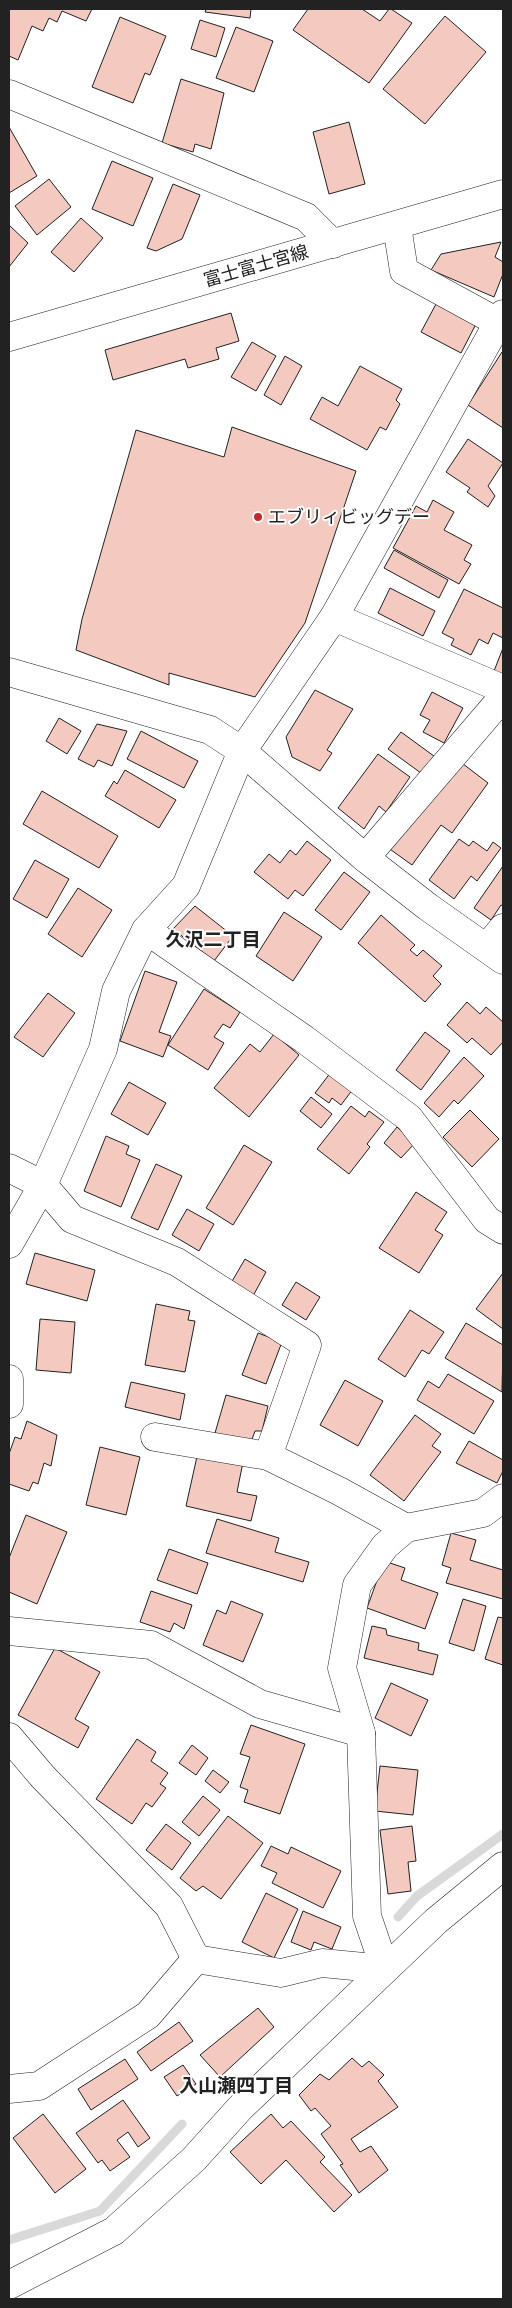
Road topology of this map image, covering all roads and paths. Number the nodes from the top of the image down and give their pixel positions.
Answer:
1 (9, 94) edge
2 (503, 194) edge
3 (397, 226) junction
4 (333, 244) junction
5 (502, 321) edge
6 (9, 337) edge
7 (334, 617) junction
8 (9, 672) edge
9 (503, 689) edge
10 (503, 697) edge
11 (242, 750) junction
12 (364, 858) junction
13 (146, 930) junction
14 (498, 945) edge
15 (9, 1168) edge
16 (43, 1185) junction
17 (503, 1230) edge
18 (9, 1244) edge
19 (9, 1380) edge
20 (9, 1404) edge
21 (154, 1437) dead end
22 (268, 1456) junction
23 (503, 1498) edge
24 (406, 1528) junction
25 (9, 1631) edge
26 (361, 1733) junction
27 (9, 1737) edge
28 (499, 1872) edge
29 (196, 1959) junction
30 (385, 1970) junction
31 (9, 2089) edge
32 (9, 2285) edge

1 - 4 street
2 - 3 street, 富士富士宮線
3 - 4 street, 富士富士宮線
3 - 5 street
4 - 6 street, 富士富士宮線
5 - 7 street
7 - 9 street
7 - 11 street
8 - 11 street
10 - 12 street
11 - 12 street
11 - 13 street
12 - 14 street
13 - 16 street
13 - 17 street
15 - 16 street
16 - 18 street
16 - 22 street
19 - 20 street
21 - 22 street
22 - 24 street
23 - 24 street
24 - 26 street
25 - 26 street
26 - 30 street
27 - 29 street
28 - 30 street
29 - 30 street
29 - 31 street
30 - 32 street

